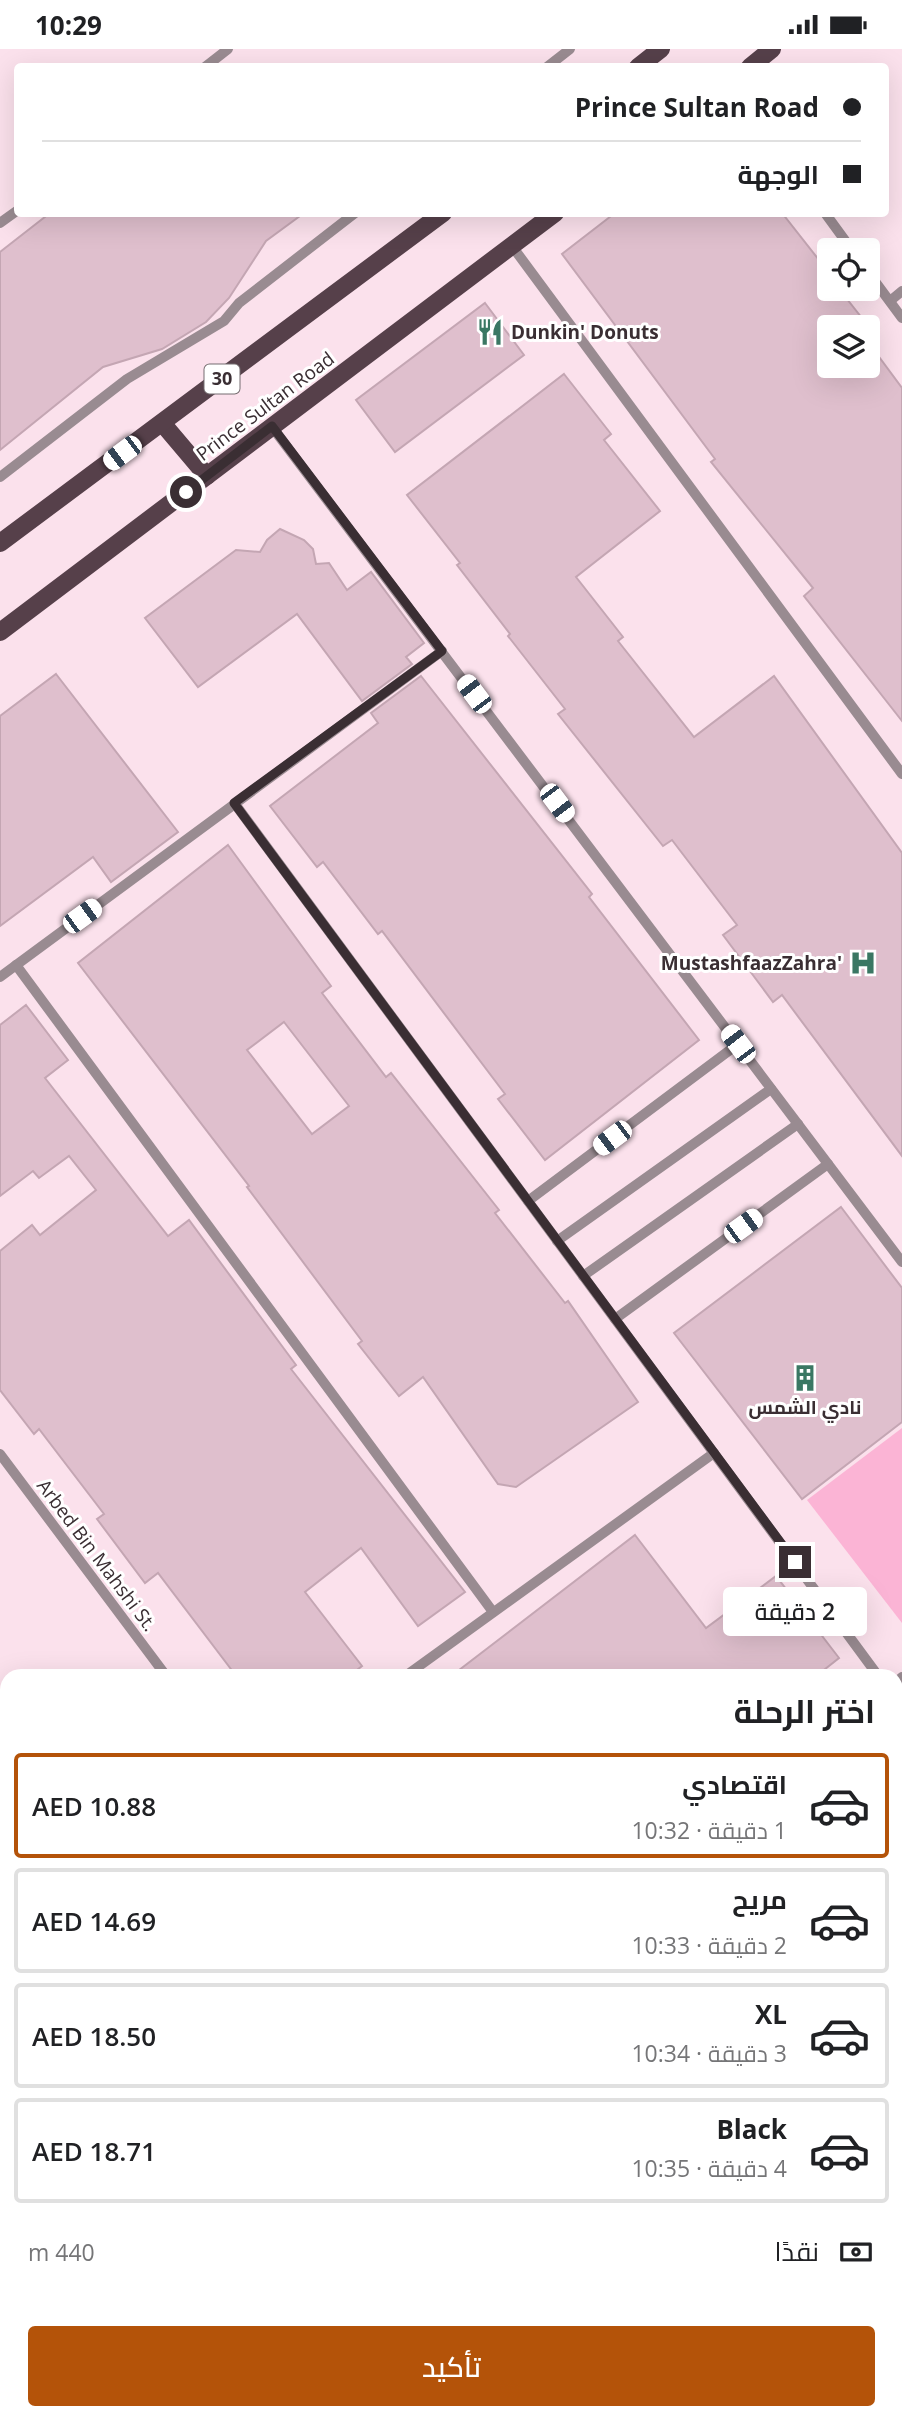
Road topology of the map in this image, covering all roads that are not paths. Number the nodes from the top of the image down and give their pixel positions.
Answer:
1 (228, 49) edge
2 (570, 49) edge
3 (661, 49) edge
4 (772, 49) edge
5 (210, 63) edge
6 (552, 63) edge
7 (643, 63) edge
8 (755, 63) edge
9 (350, 217) edge
10 (438, 217) edge
11 (550, 217) edge
12 (828, 217) edge
13 (843, 238) edge
14 (512, 246) junction
15 (880, 288) edge
16 (902, 291) edge
17 (890, 301) junction
18 (902, 318) edge
19 (163, 423) junction
20 (272, 426) junction
21 (207, 476) junction
22 (0, 478) edge
23 (0, 543) edge
24 (0, 632) edge
25 (442, 651) junction
26 (902, 774) edge
27 (234, 803) junction
28 (16, 965) junction
29 (0, 977) edge
30 (738, 1044) junction
31 (771, 1089) junction
32 (798, 1123) junction
33 (828, 1164) junction
34 (528, 1201) junction
35 (558, 1241) junction
36 (902, 1262) edge
37 (583, 1276) junction
38 (615, 1319) junction
39 (714, 1453) junction
40 (0, 1454) edge
41 (493, 1612) junction
42 (161, 1669) edge
43 (415, 1669) edge
44 (871, 1669) edge

1 - 5 lane
2 - 6 lane
3 - 7 main road
4 - 8 main road
9 - 22 lane
10 - 19 main road, 30
11 - 14 main road, Prince Sultan Road
12 - 13 lane
14 - 20 main road, Prince Sultan Road
14 - 26 lane
15 - 17 lane
16 - 17 lane
17 - 18 lane
19 - 21 main road
19 - 23 main road, 30
20 - 21 main road, Prince Sultan Road
20 - 25 lane
21 - 24 main road, Prince Sultan Road
25 - 27 lane
25 - 30 lane
27 - 28 lane
27 - 34 lane
28 - 29 lane
28 - 41 lane
30 - 31 lane
30 - 34 lane
31 - 32 lane
31 - 35 lane
32 - 33 lane
32 - 37 lane
33 - 36 lane
33 - 38 lane
34 - 35 lane
35 - 37 lane
37 - 38 lane
38 - 39 lane
39 - 41 lane
39 - 44 lane
40 - 42 lane, Arbed Bin Mahshi St.
41 - 43 lane

